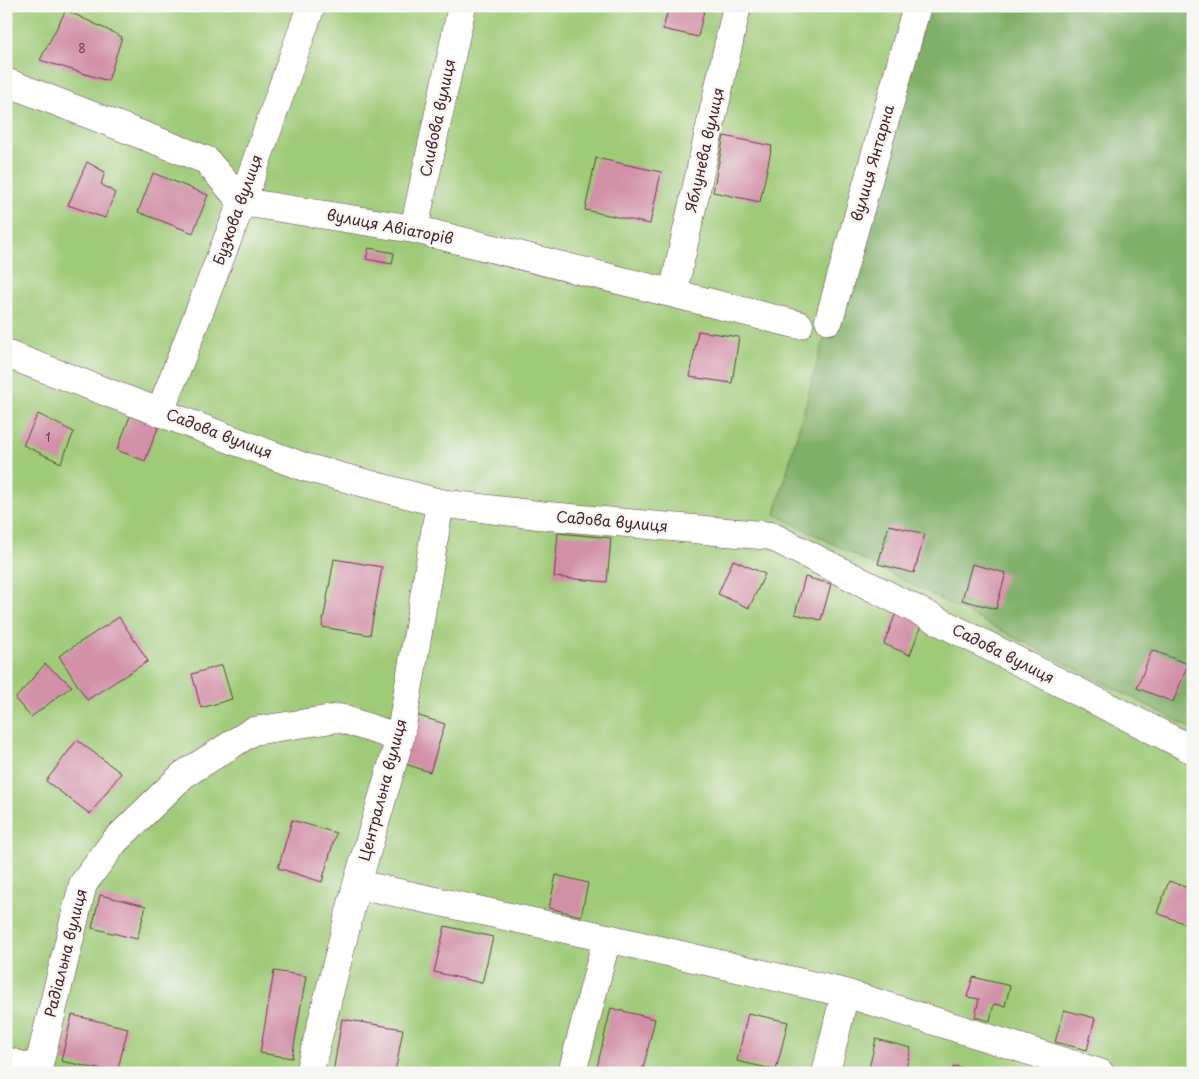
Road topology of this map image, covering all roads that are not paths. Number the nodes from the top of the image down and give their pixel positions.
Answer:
1 (311, 6) edge
2 (462, 6) edge
3 (737, 6) edge
4 (917, 6) edge
5 (6, 82) edge
6 (242, 202) junction
7 (414, 229) junction
8 (673, 293) junction
9 (829, 320) dead end
10 (799, 325) dead end
11 (6, 354) edge
12 (160, 412) junction
13 (440, 503) junction
14 (400, 738) junction
15 (1193, 750) edge
16 (357, 884) junction
17 (607, 938) junction
18 (845, 993) junction
19 (6, 1062) edge
20 (37, 1071) edge
21 (1093, 1072) edge
22 (309, 1073) edge
23 (572, 1073) edge
24 (826, 1073) edge

1 - 6 street, Бузкова вулиця
2 - 7 street, Сливова вулиця
3 - 8 street, Яблунева вулиця
4 - 9 street, вулиця Янтарна
5 - 6 street
6 - 7 street, вулиця Авіаторів
6 - 12 street, Бузкова вулиця
7 - 8 street, вулиця Авіаторів
8 - 10 street, вулиця Авіаторів
11 - 12 street, Садова вулиця
12 - 13 street, Садова вулиця
13 - 14 street, Центральна вулиця
13 - 15 street, Садова вулиця
14 - 16 street, Центральна вулиця
14 - 20 street, Радіальна вулиця
16 - 17 street
16 - 22 street, Центральна вулиця
17 - 18 street
17 - 23 street
18 - 21 street
18 - 24 street
19 - 20 street

